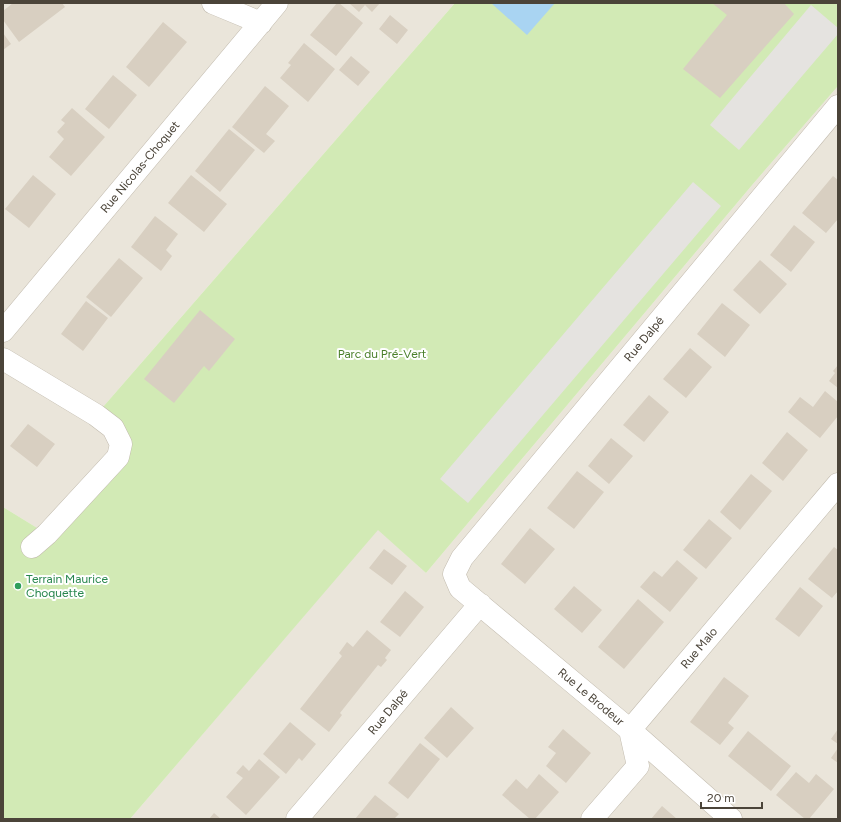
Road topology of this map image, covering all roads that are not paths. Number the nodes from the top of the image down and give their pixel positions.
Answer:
1 (213, 3) edge
2 (277, 3) edge
3 (261, 23) junction
4 (838, 106) edge
5 (3, 331) edge
6 (3, 359) edge
7 (838, 484) edge
8 (32, 547) dead end
9 (454, 574) joint
10 (480, 604) junction
11 (630, 730) junction
12 (297, 819) edge
13 (592, 819) edge
14 (731, 819) edge

1 - 3 street
2 - 3 street, Rue Nicolas-Choquet
3 - 5 street, Rue Nicolas-Choquet
4 - 9 street, Rue Dalpé
6 - 8 street
7 - 11 street, Rue Malo
9 - 10 street, Rue Le Brodeur
10 - 11 street, Rue Le Brodeur
10 - 12 street, Rue Dalpé
11 - 13 street
11 - 14 street, Rue Le Brodeur

